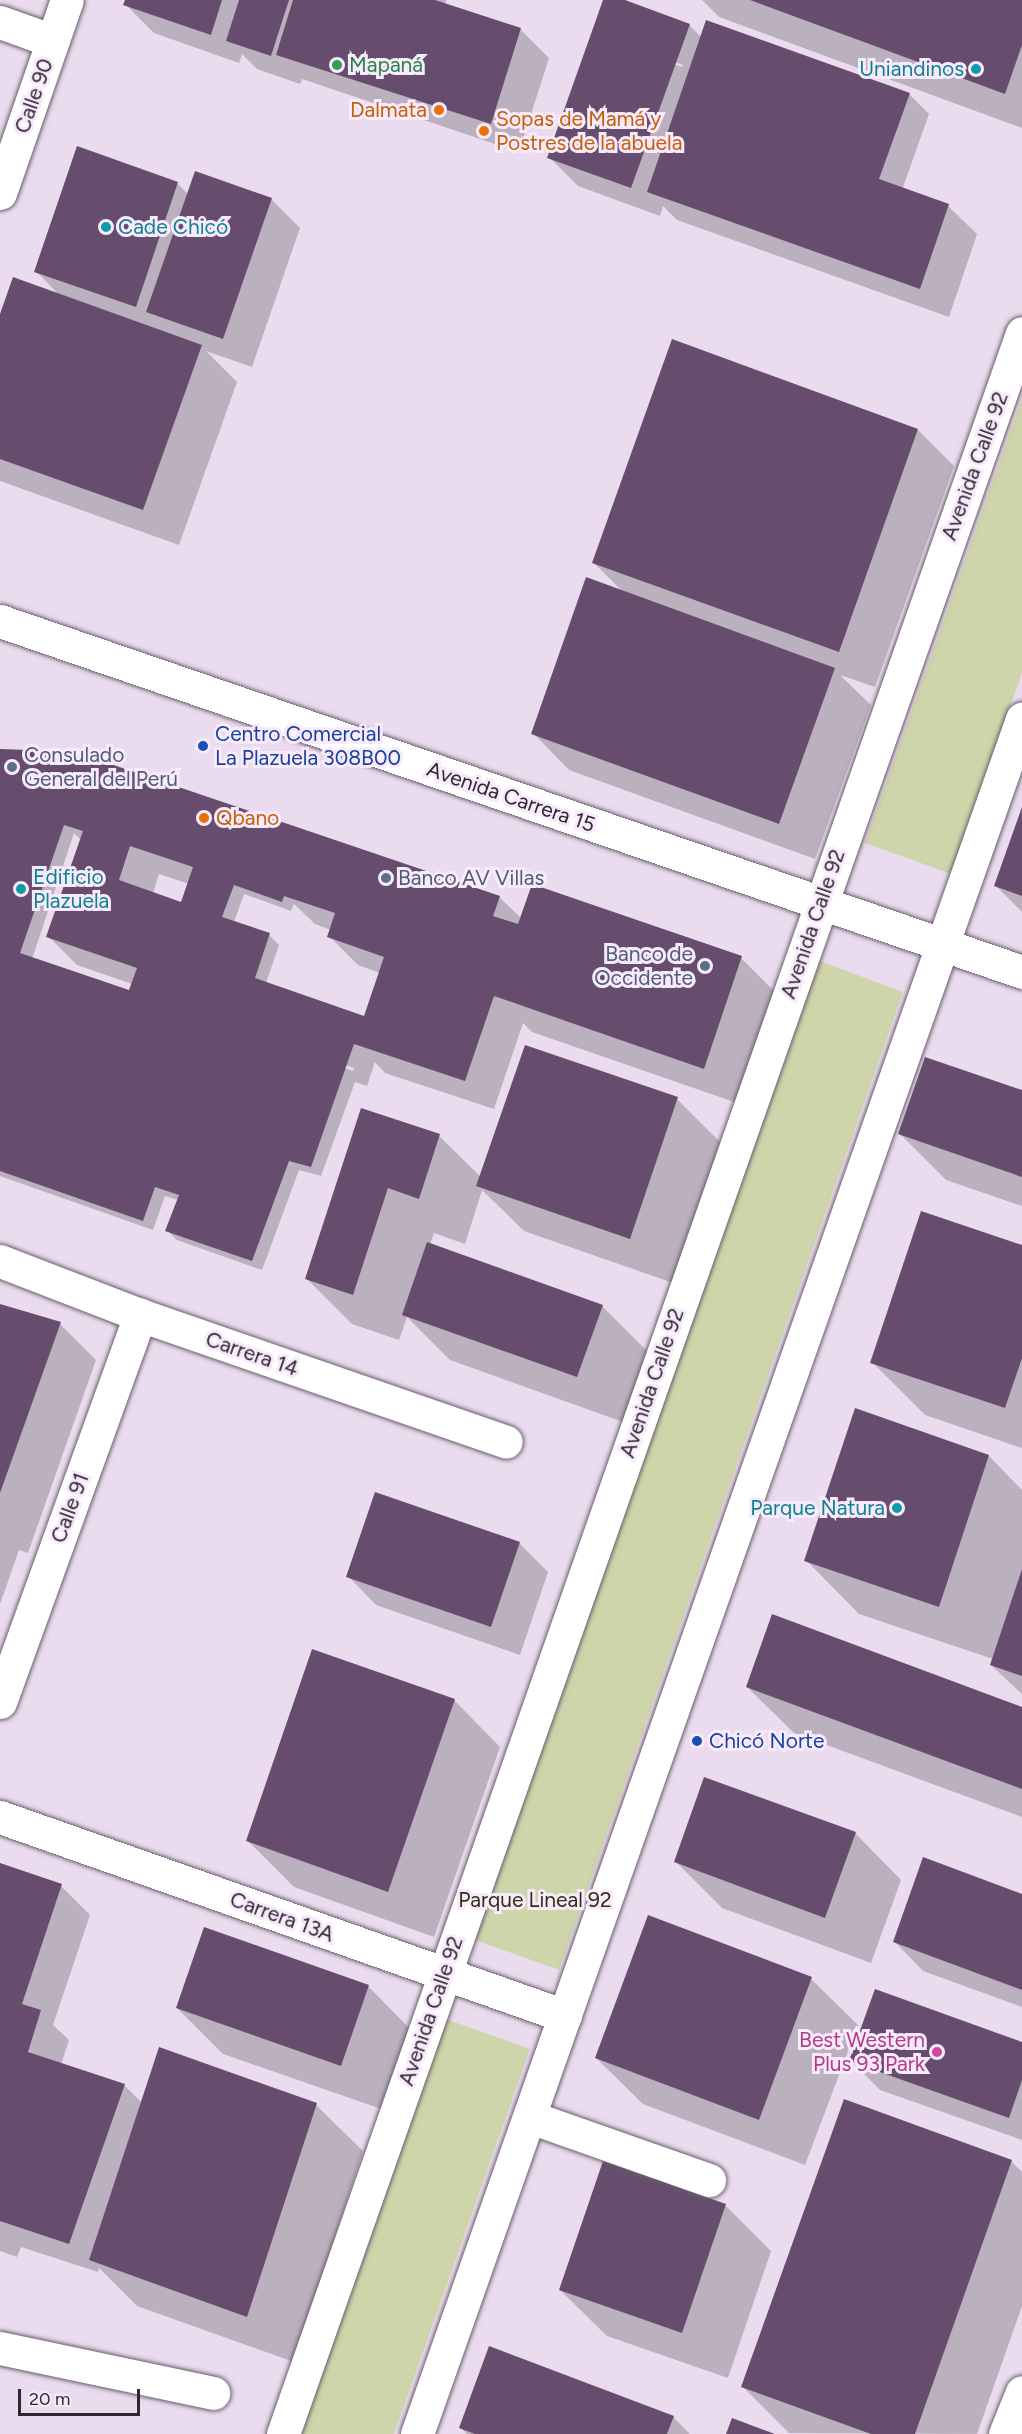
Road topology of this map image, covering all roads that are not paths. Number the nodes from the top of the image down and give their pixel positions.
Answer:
1 (67, 0) edge
2 (0, 22) edge
3 (53, 40) junction
4 (0, 193) edge
5 (1022, 333) edge
6 (0, 621) edge
7 (1022, 719) edge
8 (819, 903) junction
9 (942, 945) junction
10 (1022, 972) edge
11 (0, 1261) edge
12 (140, 1315) junction
13 (506, 1443) dead end
14 (0, 1702) edge
15 (0, 1816) edge
16 (444, 1974) junction
17 (565, 2016) junction
18 (530, 2117) junction
19 (709, 2181) dead end
20 (0, 2348) edge
21 (1022, 2392) edge
22 (213, 2393) dead end
23 (283, 2434) edge
24 (417, 2434) edge
25 (1005, 2434) edge

1 - 3 main road, Calle 90
2 - 3 main road
3 - 4 main road, Calle 90
5 - 8 main road, Avenida Calle 92
6 - 8 main road, Avenida Carrera 15
7 - 9 main road
8 - 9 main road, Avenida Carrera 15
8 - 16 main road, Avenida Calle 92
9 - 10 main road, Avenida Carrera 15
9 - 17 main road
11 - 12 main road, Carrera 14
12 - 13 main road, Carrera 14
12 - 14 main road, Calle 91
15 - 16 main road, Carrera 13A
16 - 17 main road, Carrera 13A
16 - 23 main road, Avenida Calle 92
17 - 18 main road
18 - 19 main road
18 - 24 main road
20 - 22 main road
21 - 25 main road

